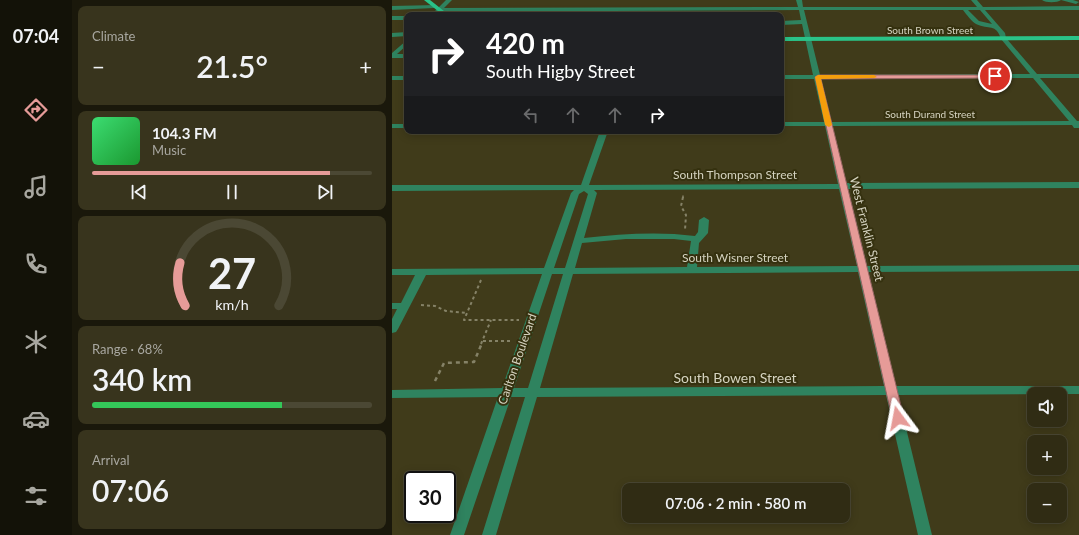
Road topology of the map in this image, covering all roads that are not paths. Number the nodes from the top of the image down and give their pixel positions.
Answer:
1 (427, 0) edge
2 (449, 0) edge
3 (647, 0) edge
4 (799, 0) edge
5 (974, 0) edge
6 (1045, 0) edge
7 (1058, 0) edge
8 (1064, 0) edge
9 (407, 1) dead end
10 (1078, 3) edge
11 (415, 7) junction
12 (392, 8) edge
13 (437, 8) junction
14 (964, 8) junction
15 (981, 8) junction
16 (1056, 8) junction
17 (1079, 8) edge
18 (482, 9) junction
19 (556, 9) junction
20 (581, 9) junction
21 (597, 9) junction
22 (628, 9) junction
23 (644, 9) junction
24 (721, 9) junction
25 (800, 9) junction
26 (435, 12) edge
27 (442, 12) edge
28 (461, 12) edge
29 (484, 12) edge
30 (555, 12) edge
31 (580, 12) edge
32 (596, 12) edge
33 (627, 12) edge
34 (643, 12) edge
35 (720, 12) edge
36 (1036, 12) dead end
37 (392, 18) edge
38 (404, 18) edge
39 (804, 22) junction
40 (784, 23) edge
41 (996, 26) junction
42 (404, 31) edge
43 (392, 34) edge
44 (400, 34) junction
45 (404, 34) edge
46 (1003, 38) junction
47 (1079, 38) edge
48 (784, 39) edge
49 (807, 39) junction
50 (392, 40) edge
51 (404, 41) edge
52 (404, 44) edge
53 (404, 52) edge
54 (394, 53) edge
55 (404, 55) edge
56 (1035, 76) junction
57 (1079, 76) edge
58 (784, 77) edge
59 (818, 77) junction
60 (392, 78) edge
61 (404, 78) edge
62 (784, 124) edge
63 (829, 124) junction
64 (1078, 125) edge
65 (392, 126) edge
66 (404, 126) edge
67 (603, 134) edge
68 (1079, 185) edge
69 (842, 186) junction
70 (584, 187) junction
71 (392, 188) edge
72 (704, 220) dead end
73 (696, 239) junction
74 (579, 241) junction
75 (1079, 268) edge
76 (864, 269) junction
77 (570, 270) junction
78 (547, 271) junction
79 (692, 271) junction
80 (392, 272) edge
81 (422, 272) junction
82 (392, 306) edge
83 (405, 306) junction
84 (392, 328) edge
85 (1079, 390) edge
86 (892, 391) junction
87 (532, 393) junction
88 (392, 394) edge
89 (505, 394) junction
90 (457, 535) edge
91 (489, 535) edge
92 (926, 535) edge

1 - 13 main road
2 - 13 street
3 - 23 street
4 - 25 street, West Franklin Street
5 - 15 street
6 - 7 street
8 - 10 street
9 - 11 street
11 - 12 street
11 - 13 street
13 - 26 street
13 - 27 main road
13 - 28 street
14 - 15 street
14 - 25 street
14 - 41 street
15 - 16 street
15 - 41 street
16 - 17 street
16 - 36 street
18 - 19 street
18 - 28 street
18 - 29 street
19 - 20 street
19 - 30 street
20 - 21 street
20 - 31 street
21 - 22 street
21 - 32 street
22 - 23 street
22 - 33 street
23 - 24 street
23 - 34 street
24 - 25 street
24 - 35 street
25 - 39 street, West Franklin Street
37 - 38 street
39 - 40 street
39 - 49 street, West Franklin Street
41 - 46 street
42 - 44 street
43 - 44 street
44 - 45 street
46 - 47 main road, South Brown Street
46 - 49 main road, South Brown Street
46 - 56 street
48 - 49 main road, South Brown Street
49 - 59 street, West Franklin Street
50 - 51 street
52 - 54 street
53 - 54 street
54 - 55 street
56 - 57 street
56 - 59 street
56 - 64 street
58 - 59 street
59 - 63 street, West Franklin Street
60 - 61 street
62 - 63 street, South Durand Street
63 - 64 street, South Durand Street
63 - 69 street, West Franklin Street
65 - 66 street
67 - 70 street, Carlton Boulevard
68 - 69 street, South Thompson Street
69 - 70 street, South Thompson Street
69 - 76 street, West Franklin Street
70 - 71 street, South Thompson Street
70 - 74 street, Carlton Boulevard
70 - 78 street, Carlton Boulevard
72 - 73 street
73 - 74 street
73 - 79 street
74 - 77 street, Carlton Boulevard
75 - 76 street, South Wisner Street
76 - 79 street, South Wisner Street
76 - 86 street, West Franklin Street
77 - 78 street, South Wisner Street
77 - 79 street, South Wisner Street
77 - 87 street, Carlton Boulevard
78 - 81 street, South Wisner Street
78 - 89 street, Carlton Boulevard
80 - 81 street, South Wisner Street
81 - 83 street
82 - 83 street
83 - 84 street
85 - 86 street, South Bowen Street
86 - 87 street, South Bowen Street
86 - 92 street, West Franklin Street
87 - 89 street, South Bowen Street
87 - 91 street, Carlton Boulevard
88 - 89 street, South Bowen Street
89 - 90 street, Carlton Boulevard

